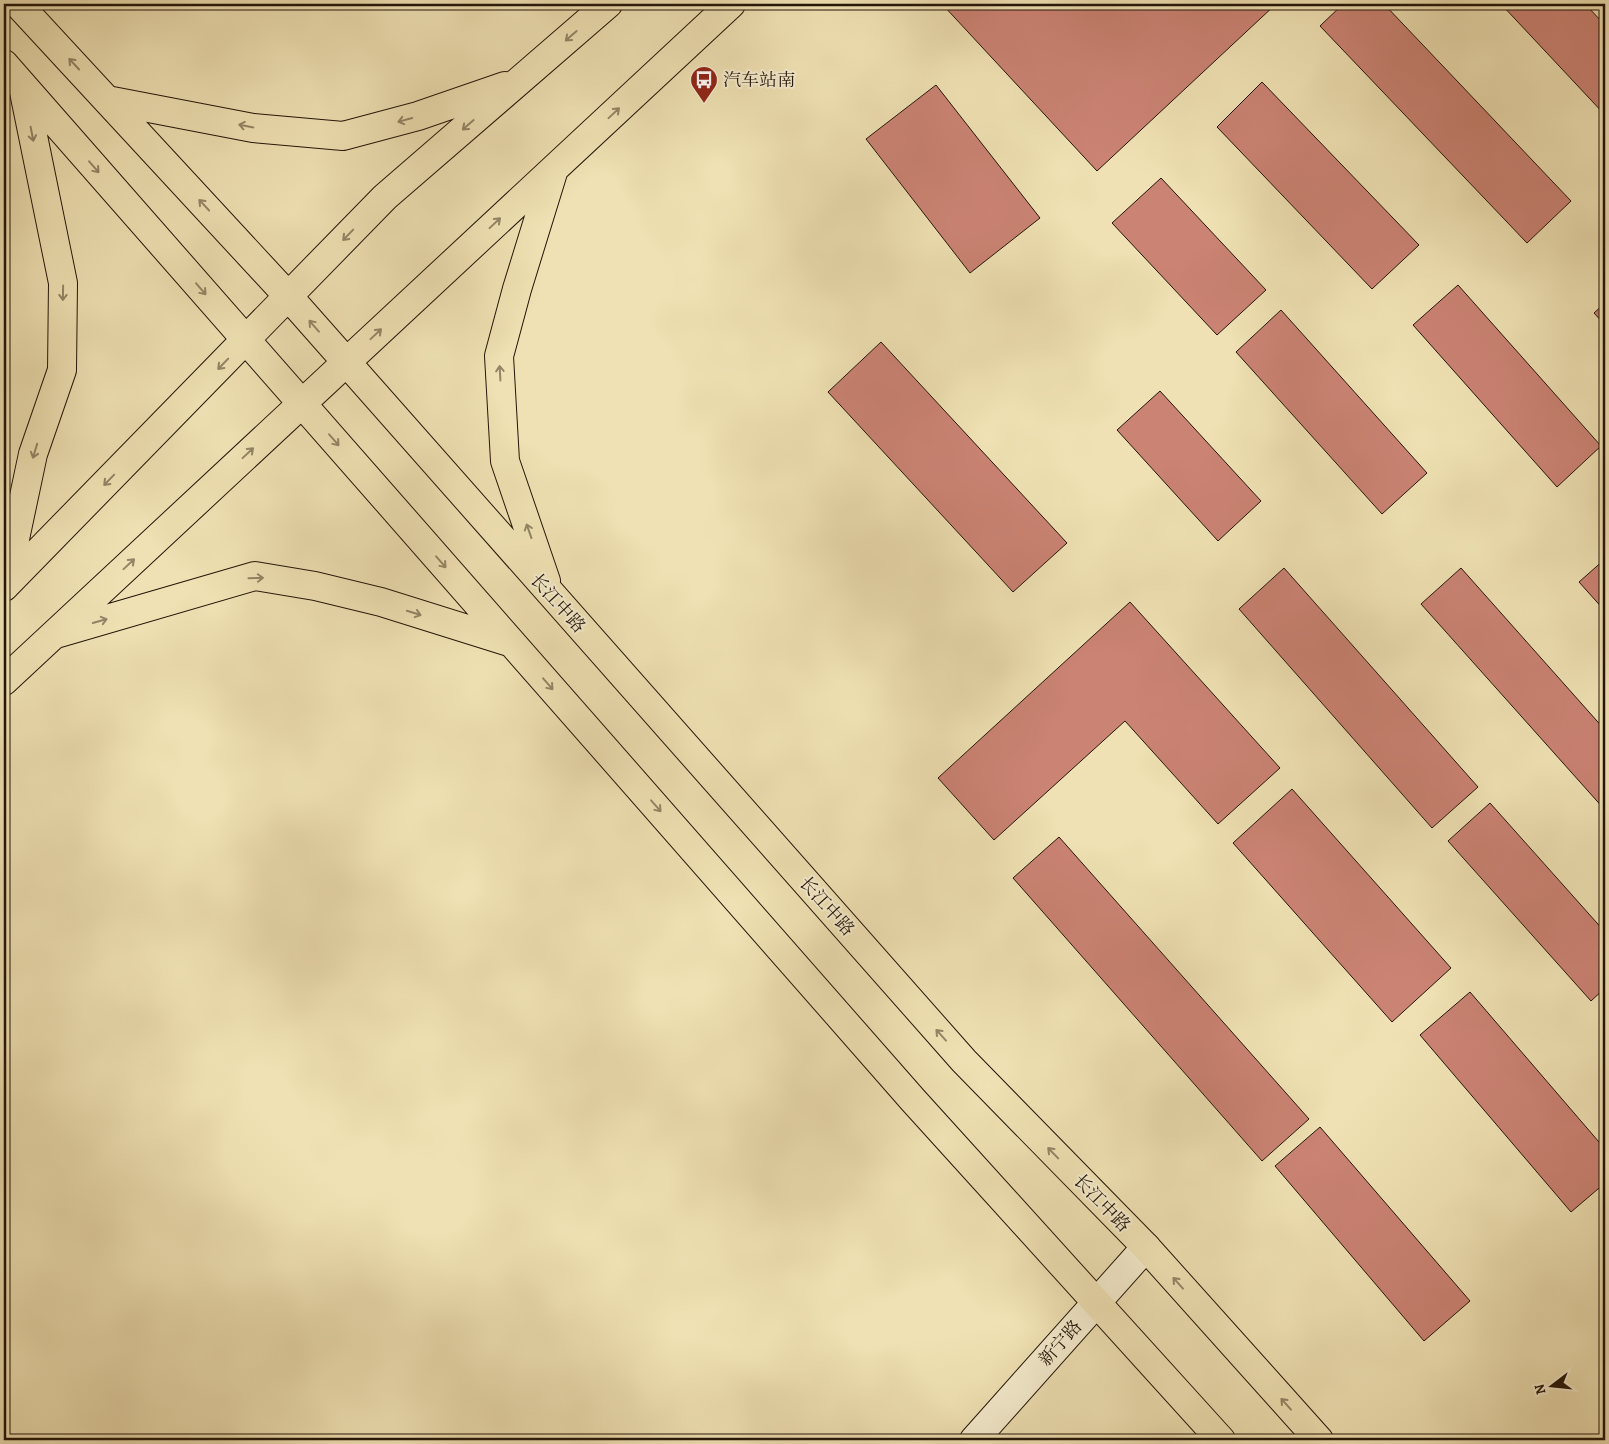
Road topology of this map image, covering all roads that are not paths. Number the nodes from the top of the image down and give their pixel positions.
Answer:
1 (18, 4) edge
2 (608, 4) edge
3 (731, 4) edge
4 (4, 64) edge
5 (518, 82) junction
6 (23, 86) junction
7 (107, 100) junction
8 (554, 168) junction
9 (288, 296) junction
10 (246, 340) junction
11 (346, 362) junction
12 (302, 403) junction
13 (4, 586) edge
14 (550, 594) junction
15 (53, 634) junction
16 (512, 643) junction
17 (4, 680) edge
18 (1146, 1247) junction
19 (1096, 1302) junction
20 (974, 1440) edge
21 (1221, 1440) edge
22 (1318, 1440) edge

7 -> 1 main road, 长江中路
2 -> 5 main road
8 -> 3 main road
4 - 6 main road
5 -> 7 main road
5 -> 9 main road
6 -> 10 main road
6 -> 13 main road
9 -> 7 main road, 长江中路
11 -> 8 main road
14 -> 8 main road
9 - 10 main road
11 -> 9 main road, 长江中路
10 - 12 main road
10 -> 13 main road
11 - 12 main road
11 - 14 main road, 长江中路
15 -> 12 main road
12 -> 16 main road
18 -> 14 main road, 长江中路
15 -> 16 main road
15 - 17 main road
16 -> 19 main road
18 - 19 street, 新宁路
22 -> 18 main road, 长江中路
19 - 20 street, 新宁路
19 - 21 main road

